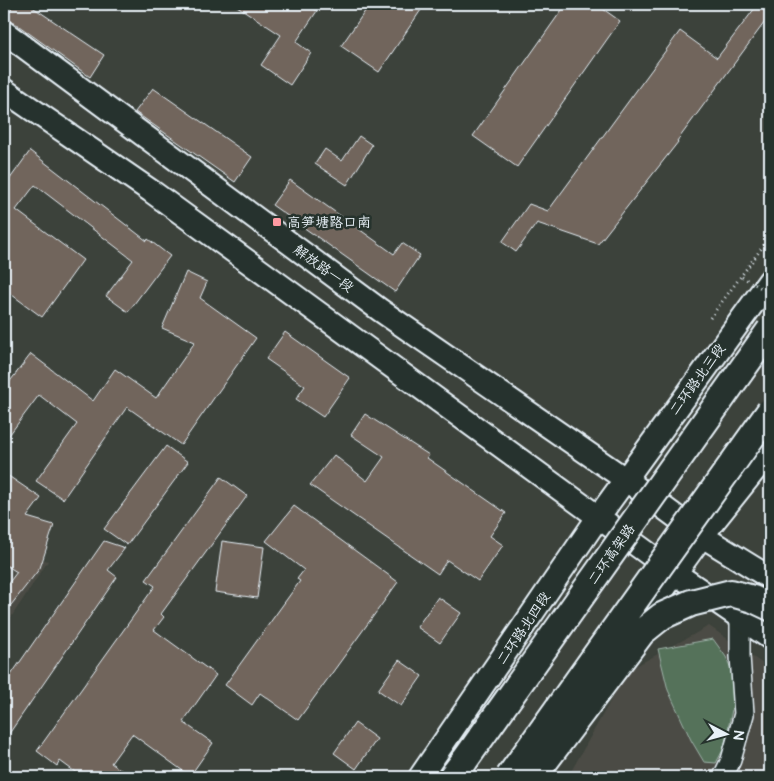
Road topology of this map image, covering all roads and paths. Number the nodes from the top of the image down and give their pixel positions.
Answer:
1 (4, 32) edge
2 (4, 90) edge
3 (770, 237) edge
4 (742, 277) junction
5 (770, 280) edge
6 (770, 293) edge
7 (710, 318) dead end
8 (770, 330) edge
9 (770, 411) edge
10 (770, 451) edge
11 (625, 479) junction
12 (599, 516) junction
13 (702, 536) junction
14 (675, 573) junction
15 (770, 578) edge
16 (770, 607) edge
17 (740, 617) junction
18 (770, 638) edge
19 (420, 777) edge
20 (452, 777) edge
21 (509, 777) edge
22 (532, 777) edge
23 (723, 777) edge

1 - 11 main road, 解放路一段
2 - 12 main road
3 - 4 path
4 - 6 path, bridge
4 - 7 path
5 - 11 main road, 二环路北三段
8 - 20 highway, 二环高架路, bridge
9 - 21 highway, bridge
10 - 13 main road
11 - 12 main road, 二环路北四段
11 - 13 main road, 解放路一段
12 - 14 main road
12 - 19 main road, 二环路北四段
13 - 14 main road
13 - 15 main road, 解放路一段
14 - 17 main road
14 - 22 main road
16 - 22 highway, bridge
17 - 18 main road
17 - 23 street

